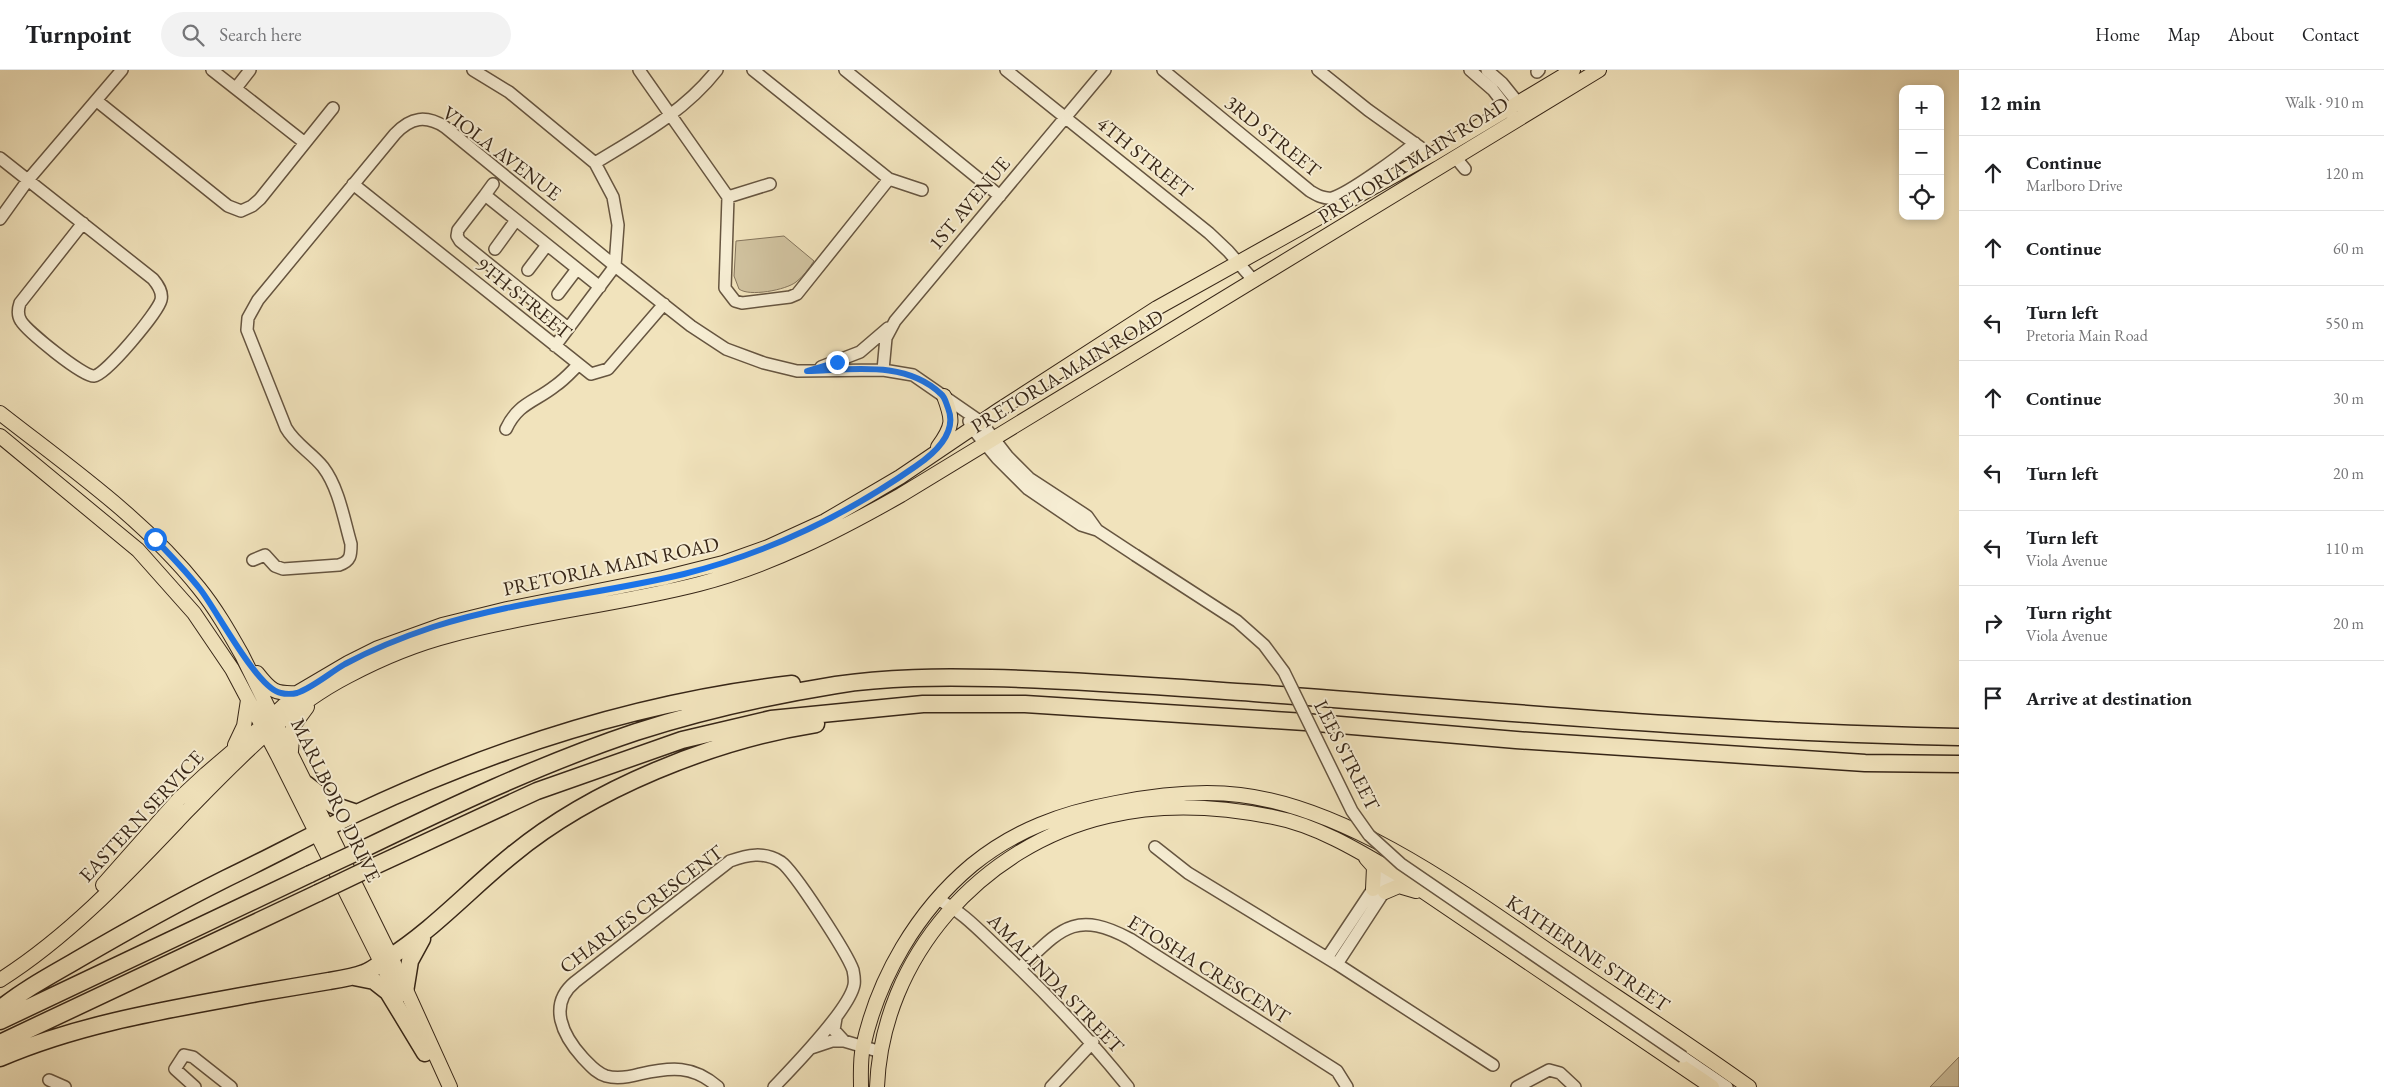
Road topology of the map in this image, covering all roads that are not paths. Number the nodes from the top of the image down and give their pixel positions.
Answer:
1 (122, 70) edge
2 (212, 70) edge
3 (250, 70) edge
4 (473, 70) edge
5 (639, 70) edge
6 (717, 70) edge
7 (753, 70) edge
8 (846, 70) edge
9 (1006, 70) edge
10 (1105, 70) edge
11 (1163, 70) edge
12 (1318, 70) edge
13 (1470, 70) edge
14 (1487, 70) edge
15 (1573, 70) edge
16 (1599, 70) edge
17 (236, 88) junction
18 (97, 102) junction
19 (334, 108) dead end
20 (1517, 112) junction
21 (672, 115) junction
22 (1066, 118) junction
23 (305, 143) junction
24 (1415, 143) junction
25 (1431, 155) junction
26 (1455, 157) junction
27 (0, 158) edge
28 (595, 163) junction
29 (1465, 169) dead end
30 (889, 179) junction
31 (28, 180) junction
32 (353, 184) junction
33 (493, 184) dead end
34 (770, 184) dead end
35 (922, 190) dead end
36 (485, 195) junction
37 (1000, 196) junction
38 (728, 197) junction
39 (0, 219) edge
40 (516, 220) junction
41 (83, 223) junction
42 (547, 245) junction
43 (495, 249) dead end
44 (1240, 264) junction
45 (615, 266) junction
46 (577, 269) junction
47 (528, 270) dead end
48 (1254, 281) junction
49 (600, 287) junction
50 (558, 294) dead end
51 (664, 304) junction
52 (895, 321) junction
53 (568, 328) junction
54 (555, 346) junction
55 (578, 365) junction
56 (883, 370) junction
57 (807, 371) junction
58 (944, 396) junction
59 (0, 412) edge
60 (976, 425) junction
61 (506, 429) dead end
62 (0, 436) edge
63 (989, 441) junction
64 (931, 456) junction
65 (253, 560) dead end
66 (242, 655) junction
67 (836, 685) junction
68 (297, 692) junction
69 (314, 696) junction
70 (248, 700) junction
71 (870, 708) junction
72 (269, 726) junction
73 (1959, 738) edge
74 (236, 754) junction
75 (284, 755) junction
76 (1959, 764) edge
77 (306, 784) junction
78 (357, 813) junction
79 (322, 831) junction
80 (1155, 847) dead end
81 (1397, 853) junction
82 (1364, 856) junction
83 (1391, 870) junction
84 (1379, 890) junction
85 (1431, 897) junction
86 (937, 899) junction
87 (954, 907) junction
88 (429, 929) junction
89 (386, 959) junction
90 (1332, 961) junction
91 (1020, 968) junction
92 (350, 977) junction
93 (0, 980) edge
94 (405, 992) junction
95 (0, 1009) edge
96 (836, 1016) junction
97 (0, 1021) edge
98 (844, 1041) junction
99 (1093, 1042) junction
100 (0, 1043) edge
101 (863, 1047) junction
102 (810, 1049) junction
103 (881, 1052) junction
104 (425, 1053) junction
105 (0, 1058) edge
106 (1494, 1066) dead end
107 (49, 1080) dead end
108 (65, 1087) edge
109 (195, 1087) edge
110 (230, 1087) edge
111 (441, 1087) edge
112 (450, 1087) edge
113 (718, 1087) edge
114 (774, 1087) edge
115 (861, 1087) edge
116 (877, 1087) edge
117 (1051, 1087) edge
118 (1128, 1087) edge
119 (1347, 1087) edge
120 (1517, 1087) edge
121 (1575, 1087) edge
122 (1712, 1087) edge
123 (1727, 1087) edge
124 (1749, 1087) edge

1 - 18 street
2 - 17 street
3 - 17 street
4 - 28 street
5 - 21 street
6 - 21 street
7 - 30 street
8 - 37 street
9 - 22 street, 4TH STREET
10 - 22 street, 1ST AVENUE
11 - 24 street, 3RD STREET
12 - 24 street
13 - 20 street
14 - 20 street
15 - 20 main road, PRETORIA MAIN ROAD
16 - 20 main road, PRETORIA MAIN ROAD
17 - 23 street
18 - 23 street
18 - 31 street
19 - 23 street
20 - 25 main road, PRETORIA MAIN ROAD
20 - 26 main road, PRETORIA MAIN ROAD
21 - 28 street
21 - 38 street
22 - 37 street, 1ST AVENUE
22 - 44 street, 4TH STREET
24 - 25 street
25 - 44 main road, PRETORIA MAIN ROAD
26 - 29 street
26 - 48 main road, PRETORIA MAIN ROAD
27 - 31 street
28 - 45 street
30 - 35 street
30 - 38 street
31 - 39 street
31 - 41 street
32 - 45 street, VIOLA AVENUE
32 - 54 street, 9TH STREET
32 - 65 street, VIOLA AVENUE
33 - 36 street
34 - 38 street
36 - 40 street
36 - 53 street
37 - 52 street, 1ST AVENUE
40 - 42 street
40 - 43 street
41 - 41 street
42 - 46 street
42 - 47 street
44 - 48 street, 4TH STREET
44 - 60 main road, PRETORIA MAIN ROAD
45 - 49 street
45 - 51 street, VIOLA AVENUE
46 - 49 street
46 - 50 street
48 - 63 main road, PRETORIA MAIN ROAD
49 - 53 street
51 - 55 street, 9TH STREET
51 - 57 street, VIOLA AVENUE
52 - 56 street, 1ST AVENUE
52 - 57 street, VIOLA AVENUE
53 - 54 street
54 - 55 street, 9TH STREET
55 - 61 street
56 - 57 street, VIOLA AVENUE
56 - 58 street, VIOLA AVENUE
58 - 60 street, VIOLA AVENUE
58 - 64 main road
59 - 66 main road, MARLBORO DRIVE
60 - 63 street, LEES STREET
60 - 64 main road, PRETORIA MAIN ROAD
62 - 70 main road, MARLBORO DRIVE
63 - 69 main road, PRETORIA MAIN ROAD
63 - 123 street, LEES STREET, bridge
64 - 68 main road, PRETORIA MAIN ROAD
66 - 68 main road
66 - 72 main road, MARLBORO DRIVE
67 - 73 highway
67 - 78 highway
67 - 97 highway, bridge
68 - 72 main road, PRETORIA MAIN ROAD
69 - 72 main road, PRETORIA MAIN ROAD
69 - 75 main road
70 - 72 main road, MARLBORO DRIVE
70 - 74 main road
71 - 76 highway
71 - 88 highway
71 - 100 highway, bridge
72 - 74 main road, EASTERN SERVICE
72 - 75 main road, MARLBORO DRIVE
74 - 75 main road
74 - 93 main road, EASTERN SERVICE
75 - 77 main road, MARLBORO DRIVE
75 - 79 main road, MARLBORO DRIVE
77 - 78 highway
77 - 79 main road, MARLBORO DRIVE
78 - 79 highway
79 - 89 main road, MARLBORO DRIVE
79 - 95 highway
80 - 90 street
81 - 83 street
81 - 86 main road, KATHERINE STREET
81 - 124 main road, KATHERINE STREET
82 - 83 main road, KATHERINE STREET
82 - 84 main road
82 - 87 main road, KATHERINE STREET
83 - 84 street
83 - 85 main road, KATHERINE STREET
84 - 85 main road
84 - 90 street
85 - 122 main road, KATHERINE STREET
86 - 87 street, AMALINDA STREET
86 - 101 main road, KATHERINE STREET
87 - 91 street, AMALINDA STREET
87 - 103 main road, KATHERINE STREET
88 - 89 highway
88 - 94 highway
89 - 92 highway
89 - 94 main road, MARLBORO DRIVE
89 - 104 main road, MARLBORO DRIVE
90 - 106 street
91 - 99 street, AMALINDA STREET
91 - 119 street, ETOSHA CRESCENT
92 - 104 highway
92 - 105 highway
94 - 112 main road, MARLBORO DRIVE
96 - 98 street
96 - 102 street, CHARLES CRESCENT
96 - 113 street, CHARLES CRESCENT
98 - 101 street, CHARLES CRESCENT
98 - 102 street, CHARLES CRESCENT
99 - 117 street
99 - 118 street, AMALINDA STREET
101 - 103 street, CHARLES CRESCENT
101 - 115 main road, KATHERINE STREET
102 - 114 street, CHARLES CRESCENT
103 - 116 main road, KATHERINE STREET
104 - 111 main road, MARLBORO DRIVE
107 - 108 street
109 - 110 street
120 - 121 street

